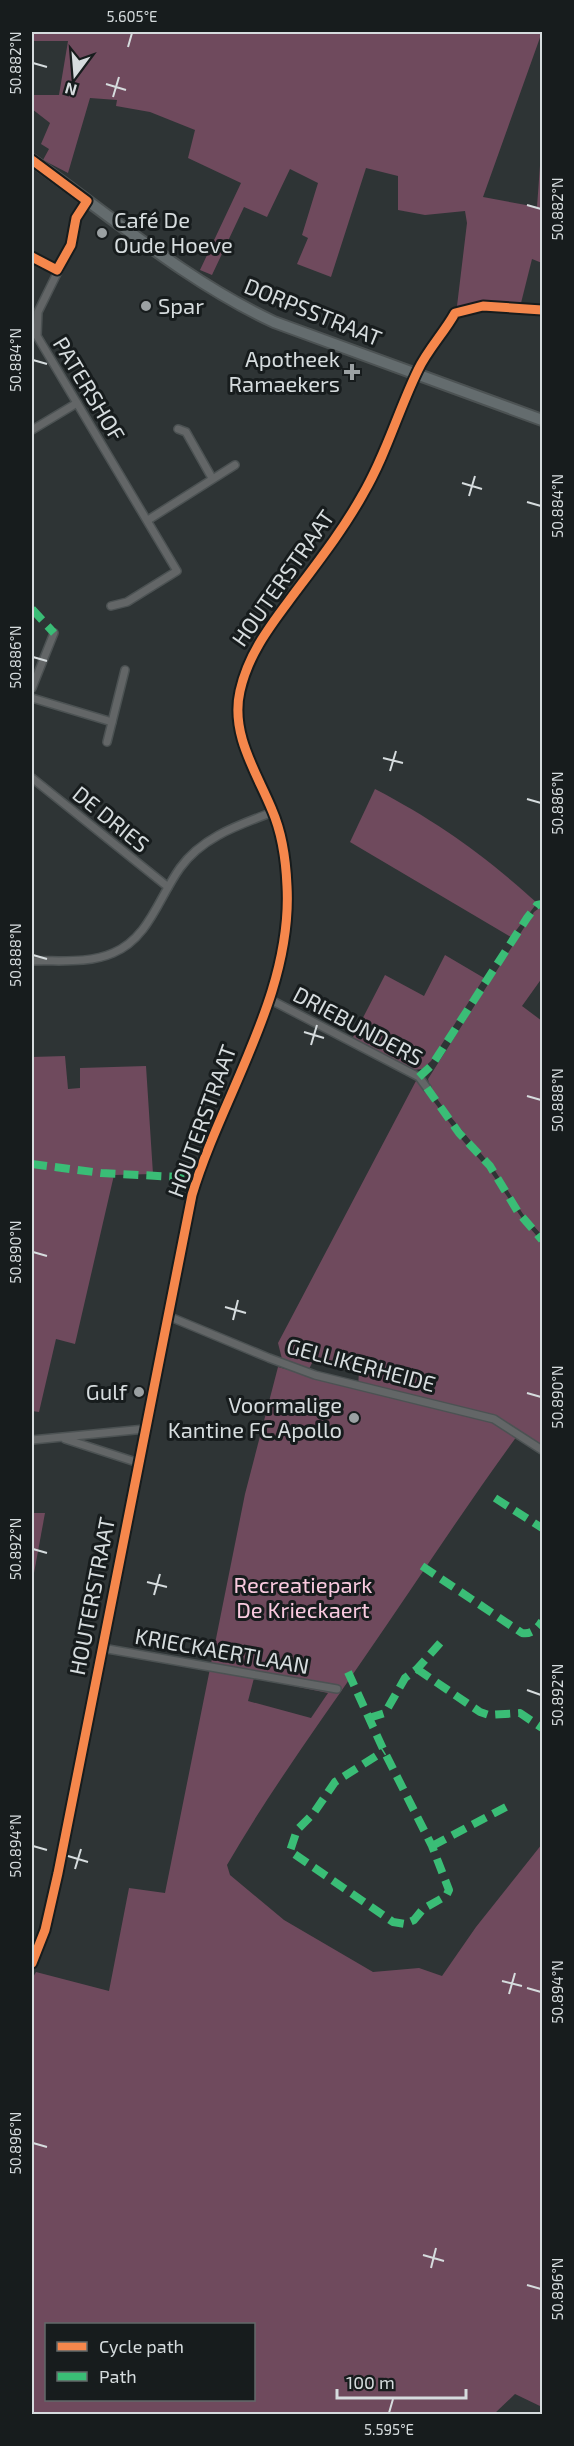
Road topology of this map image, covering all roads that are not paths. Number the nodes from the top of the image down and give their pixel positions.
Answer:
1 (32, 160) edge
2 (87, 201) junction
3 (32, 257) edge
4 (57, 270) junction
5 (543, 310) edge
6 (416, 374) junction
7 (77, 404) junction
8 (543, 420) edge
9 (178, 429) dead end
10 (32, 430) edge
11 (235, 465) dead end
12 (212, 478) junction
13 (148, 520) junction
14 (111, 606) dead end
15 (54, 633) dead end
16 (125, 670) dead end
17 (32, 688) edge
18 (32, 698) edge
19 (112, 722) junction
20 (106, 742) dead end
21 (32, 778) edge
22 (273, 812) junction
23 (168, 887) junction
24 (32, 961) edge
25 (268, 999) junction
26 (427, 1088) dead end
27 (168, 1316) junction
28 (145, 1429) junction
29 (63, 1438) junction
30 (32, 1440) edge
31 (543, 1449) edge
32 (139, 1463) junction
33 (102, 1648) junction
34 (337, 1689) dead end
35 (32, 1963) edge

1 - 2 street, DORPSSTRAAT
2 - 4 street, PATERSHOF
2 - 6 street, DORPSSTRAAT
3 - 4 street
4 - 7 street, PATERSHOF
5 - 6 street, HOUTERSTRAAT
6 - 8 street, DORPSSTRAAT
6 - 22 street, HOUTERSTRAAT
7 - 10 street
7 - 13 street, PATERSHOF
9 - 12 street
11 - 12 street
12 - 13 street
13 - 14 street, PATERSHOF
15 - 17 street
16 - 19 street
18 - 19 street
19 - 20 street
21 - 23 street, DE DRIES
22 - 23 street
22 - 25 street, HOUTERSTRAAT
23 - 24 street
25 - 26 street, DRIEBUNDERS
25 - 27 street, HOUTERSTRAAT
27 - 28 street, HOUTERSTRAAT
27 - 31 street, GELLIKERHEIDE
28 - 29 street
28 - 32 street, HOUTERSTRAAT
29 - 30 street
29 - 32 street
32 - 33 street, HOUTERSTRAAT
33 - 34 street, KRIECKAERTLAAN
33 - 35 street, HOUTERSTRAAT

